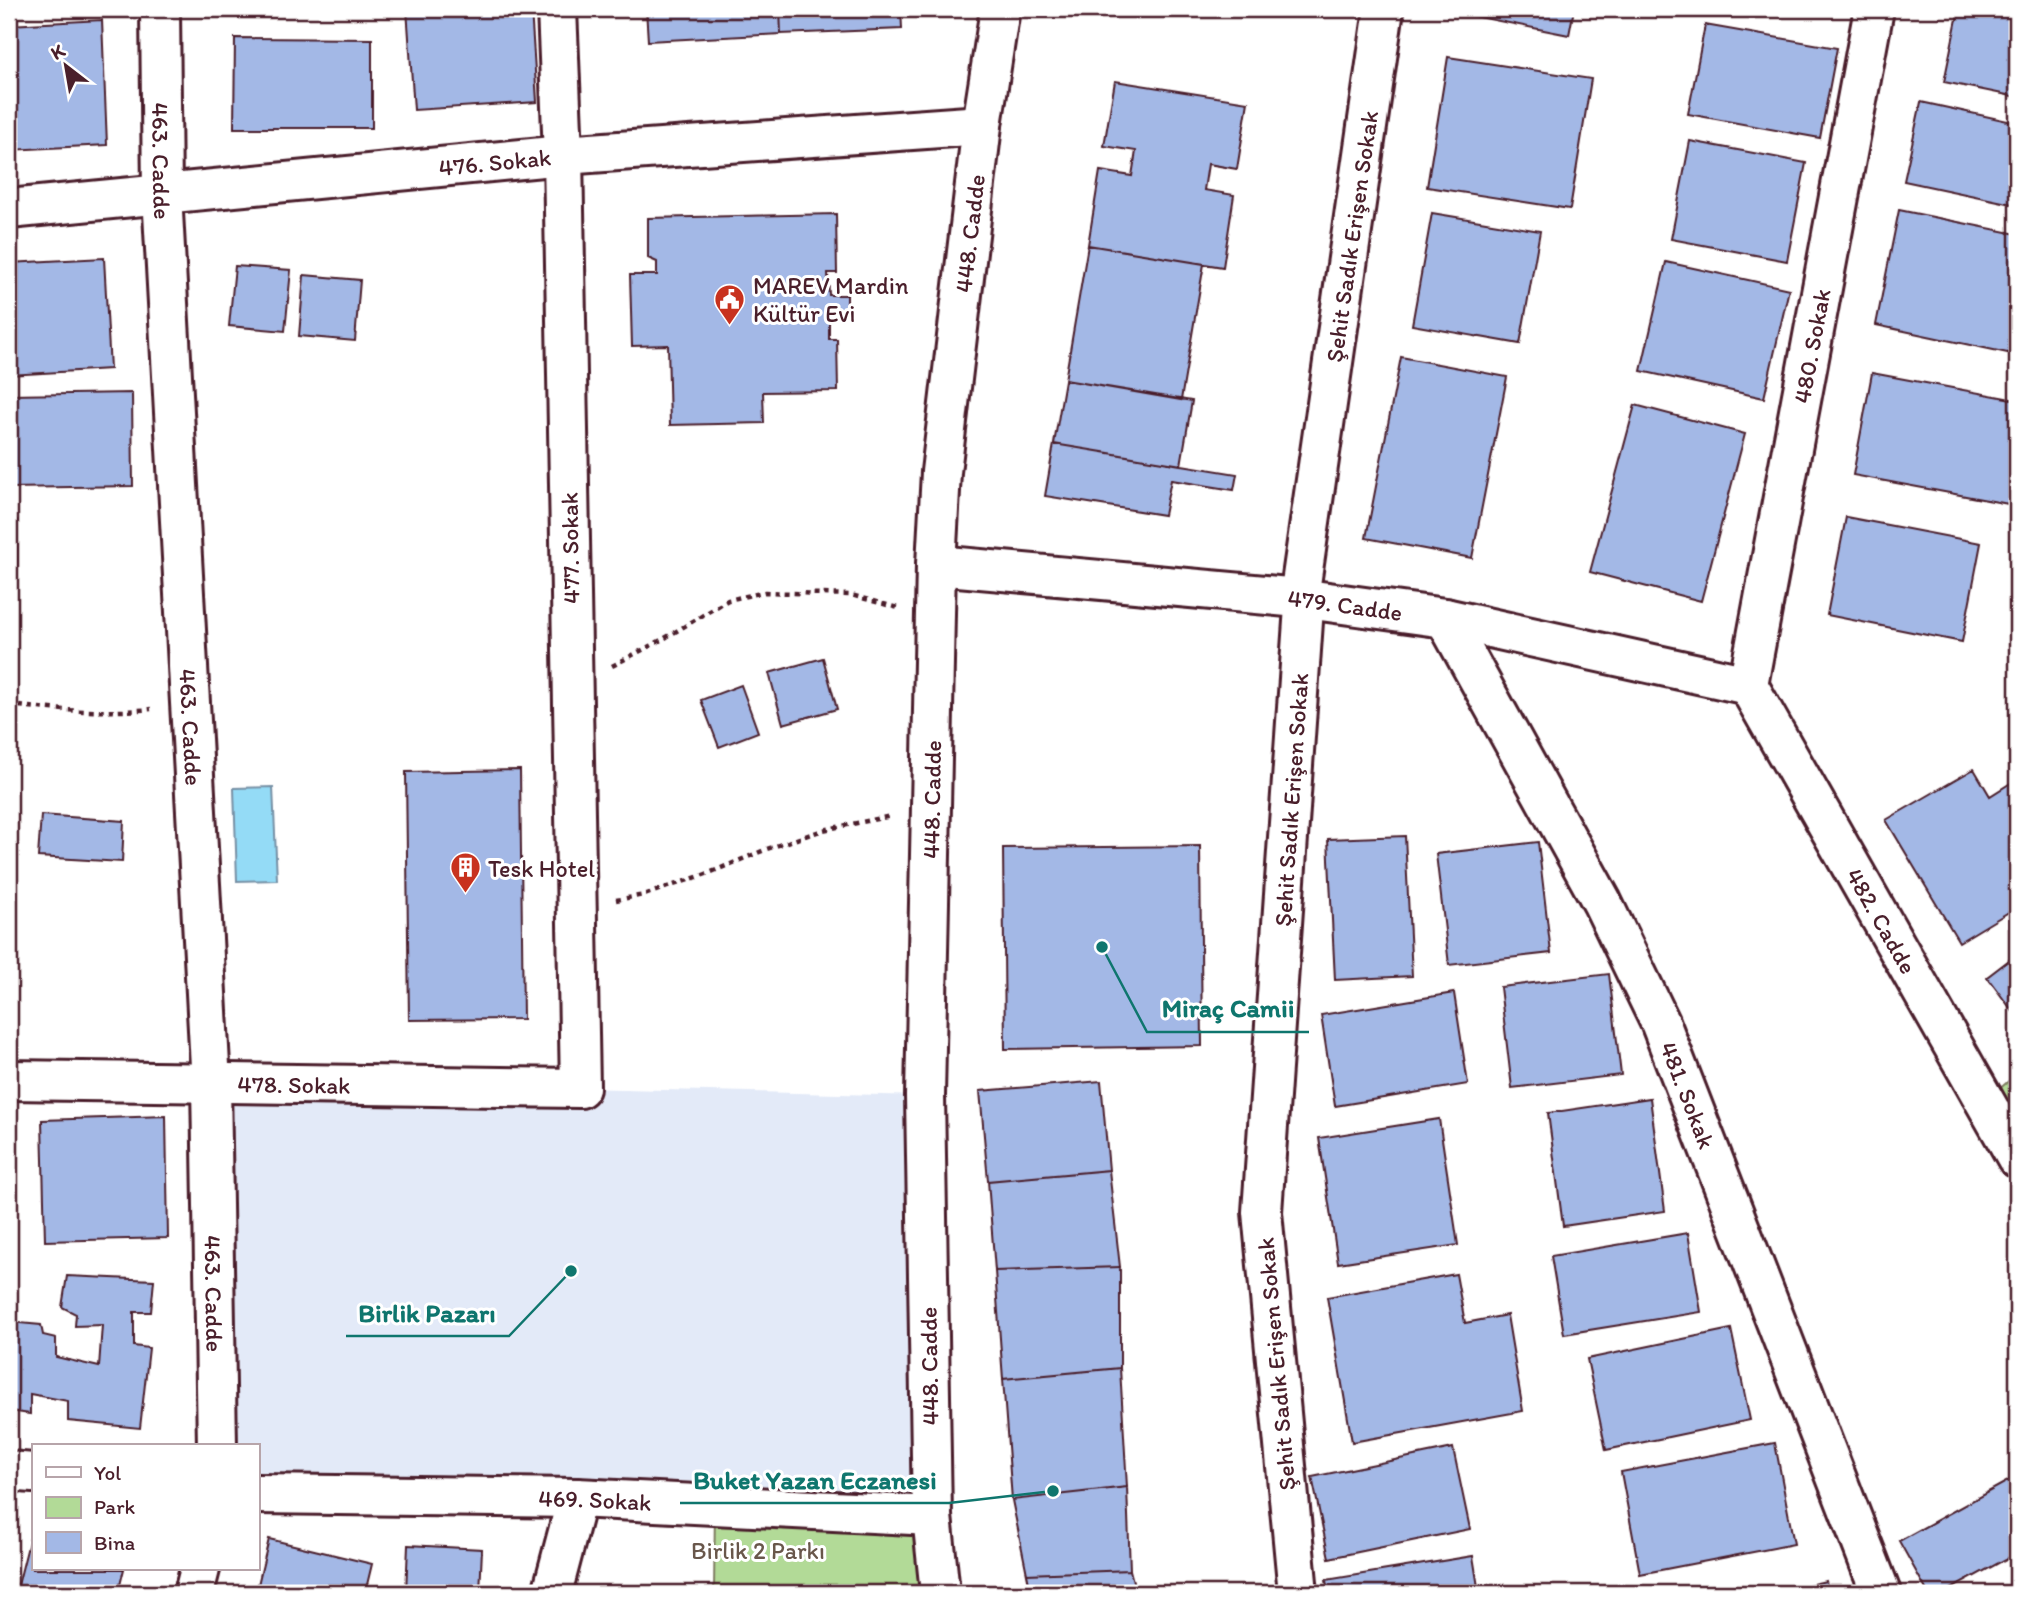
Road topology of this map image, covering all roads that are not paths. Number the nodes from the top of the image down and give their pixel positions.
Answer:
1 (160, 9) edge
2 (557, 9) edge
3 (1000, 9) edge
4 (1384, 9) edge
5 (1874, 9) edge
6 (982, 125) junction
7 (563, 155) junction
8 (162, 194) junction
9 (9, 209) edge
10 (936, 565) junction
11 (1299, 598) junction
12 (1445, 618) junction
13 (1748, 685) junction
14 (9, 1080) edge
15 (211, 1084) junction
16 (580, 1088) joint
17 (2017, 1158) edge
18 (217, 1444) edge
19 (9, 1471) edge
20 (32, 1473) edge
21 (259, 1494) edge
22 (576, 1498) junction
23 (932, 1516) junction
24 (200, 1570) edge
25 (194, 1593) edge
26 (552, 1593) edge
27 (940, 1593) edge
28 (1298, 1593) edge
29 (1881, 1593) edge

1 - 8 street, 463. Cadde
2 - 7 street, 477. Sokak
3 - 6 street, 448. Cadde
4 - 11 street, Şehit Sadık Erişen Sokak
5 - 13 street, 480. Sokak
6 - 7 street, 476. Sokak
6 - 10 street, 448. Cadde
7 - 8 street, 476. Sokak
7 - 16 street, 477. Sokak
8 - 9 street, 476. Sokak
8 - 15 street, 463. Cadde
10 - 11 street, 479. Cadde
10 - 23 street, 448. Cadde
11 - 12 street, 479. Cadde
11 - 28 street, Şehit Sadık Erişen Sokak
12 - 13 street, 479. Cadde
12 - 29 street, 481. Sokak
13 - 17 street, 482. Cadde
14 - 15 street, 478. Sokak
15 - 16 street, 478. Sokak
15 - 18 street, 463. Cadde
19 - 20 street
21 - 22 street, 469. Sokak
22 - 23 street, 469. Sokak
22 - 26 street
23 - 27 street, 448. Cadde
24 - 25 street

